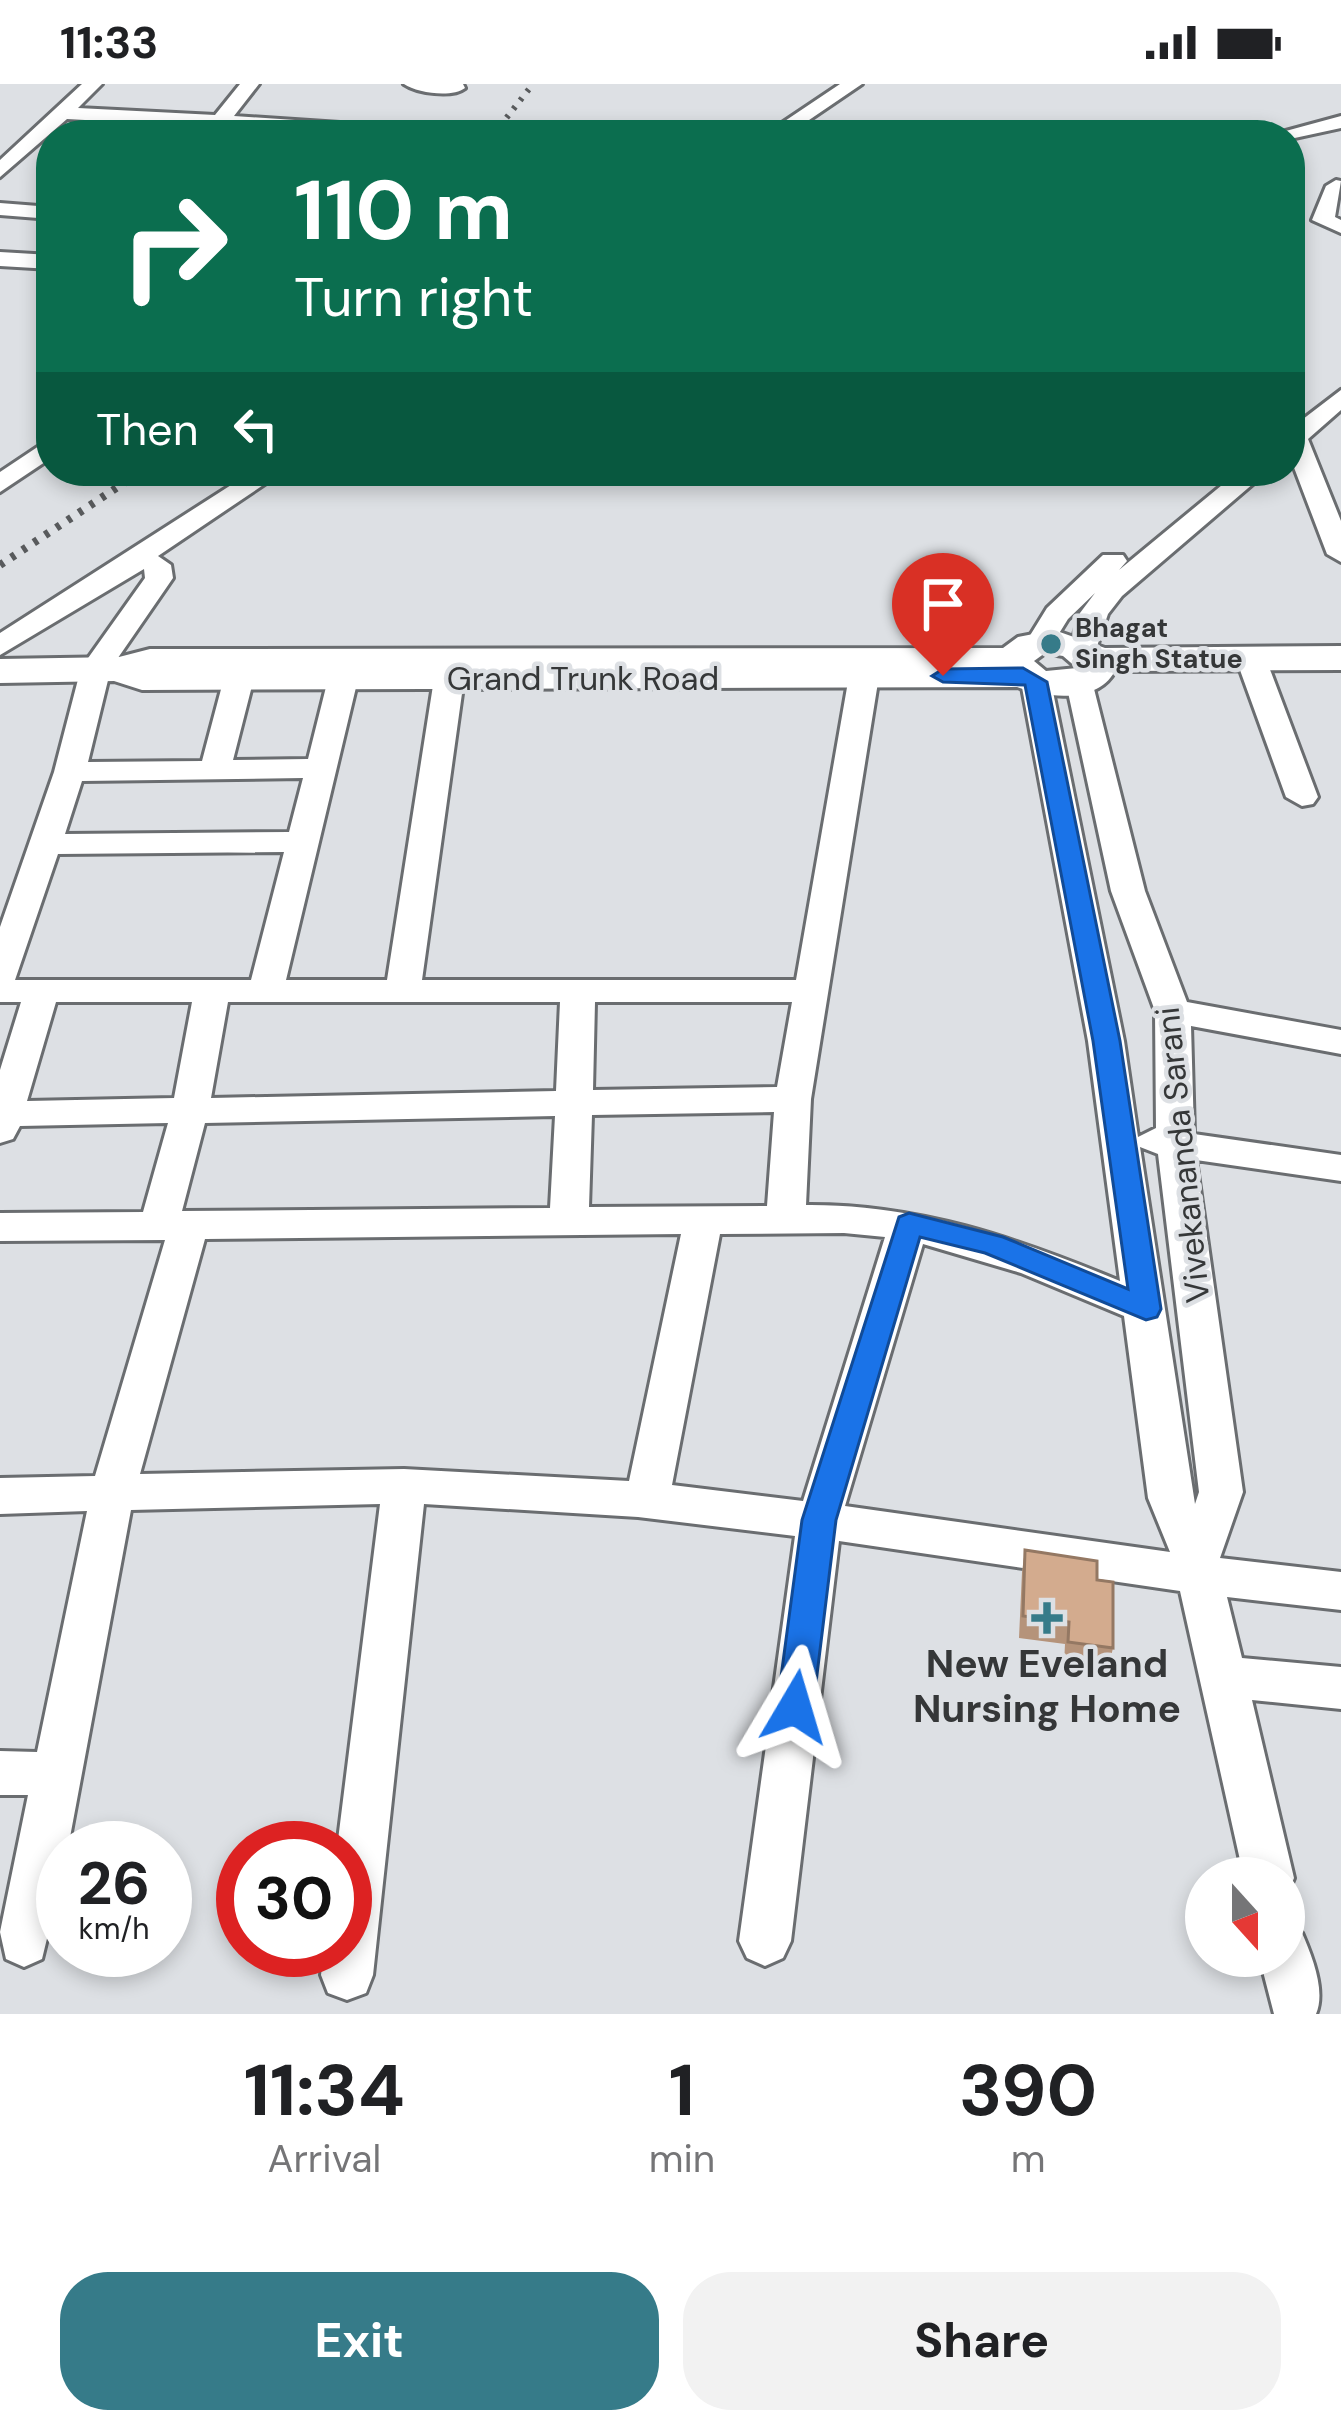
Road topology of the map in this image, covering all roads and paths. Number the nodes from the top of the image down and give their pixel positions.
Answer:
1 (93, 84) edge
2 (250, 84) edge
3 (412, 84) edge
4 (853, 84) edge
5 (456, 88) dead end
6 (62, 112) junction
7 (56, 120) edge
8 (202, 120) edge
9 (221, 120) edge
10 (797, 120) edge
11 (1341, 122) edge
12 (1305, 130) edge
13 (0, 133) edge
14 (36, 146) edge
15 (36, 147) edge
16 (0, 171) edge
17 (1336, 186) dead end
18 (0, 209) edge
19 (36, 211) edge
20 (1341, 227) edge
21 (0, 259) edge
22 (36, 261) edge
23 (1341, 369) edge
24 (1340, 398) edge
25 (1305, 415) edge
26 (1305, 422) edge
27 (36, 457) edge
28 (1305, 463) edge
29 (1309, 473) junction
30 (1341, 477) edge
31 (0, 484) edge
32 (249, 486) edge
33 (1202, 486) edge
34 (1237, 486) edge
35 (1341, 554) edge
36 (141, 559) junction
37 (0, 646) edge
38 (1252, 658) junction
39 (1341, 658) edge
40 (1087, 664) junction
41 (1028, 665) junction
42 (0, 670) edge
43 (121, 672) junction
44 (864, 676) junction
45 (239, 678) junction
46 (343, 679) junction
47 (449, 679) junction
48 (319, 768) junction
49 (215, 770) junction
50 (70, 772) junction
51 (1302, 797) dead end
52 (303, 842) junction
53 (43, 844) junction
54 (0, 976) edge
55 (0, 991) edge
56 (266, 991) junction
57 (403, 991) junction
58 (578, 991) junction
59 (811, 991) junction
60 (42, 992) junction
61 (212, 992) junction
62 (1173, 1011) junction
63 (1341, 1042) edge
64 (793, 1099) junction
65 (573, 1103) junction
66 (190, 1111) junction
67 (2, 1122) edge
68 (1121, 1138) junction
69 (1174, 1143) junction
70 (1341, 1168) edge
71 (786, 1220) junction
72 (703, 1221) junction
73 (569, 1223) junction
74 (909, 1224) junction
75 (0, 1227) edge
76 (173, 1228) junction
77 (1146, 1309) junction
78 (404, 1489) junction
79 (112, 1494) junction
80 (0, 1496) edge
81 (647, 1501) junction
82 (819, 1520) junction
83 (1197, 1569) junction
84 (1341, 1591) edge
85 (1223, 1677) junction
86 (1341, 1688) edge
87 (0, 1773) edge
88 (56, 1774) junction
89 (365, 1821) edge
90 (1263, 1857) edge
91 (765, 1941) dead end
92 (24, 1942) dead end
93 (1290, 1977) edge
94 (1295, 2002) dead end

1 - 6 street
2 - 9 street
3 - 5 street
4 - 10 street
6 - 7 street
6 - 8 street
11 - 12 street
13 - 14 street
15 - 16 street
17 - 20 street
18 - 19 street
21 - 22 street
23 - 25 street
24 - 26 street
27 - 31 street
28 - 29 street
29 - 30 street
29 - 35 street
32 - 36 street
33 - 41 street
34 - 40 street
36 - 37 street
36 - 43 street
38 - 39 main road, Grand Trunk Road
38 - 40 main road, Grand Trunk Road
38 - 51 street
40 - 41 main road, Grand Trunk Road
40 - 62 street, Vivekananda Sarani
41 - 43 main road, Grand Trunk Road
41 - 44 main road, Grand Trunk Road
41 - 68 street, Vivekananda Sarani
42 - 43 main road
43 - 45 main road, Grand Trunk Road
43 - 50 street
44 - 47 main road, Grand Trunk Road
44 - 59 street
45 - 46 main road, Grand Trunk Road
45 - 49 street
46 - 47 main road, Grand Trunk Road
46 - 48 street
47 - 57 street
48 - 49 street
48 - 52 street
49 - 50 street
50 - 53 street
52 - 53 street
52 - 56 street
53 - 54 street
55 - 60 street
56 - 57 street
56 - 61 street
57 - 58 street
58 - 59 street
58 - 65 street
59 - 64 street
60 - 61 street
60 - 67 street
61 - 66 street
62 - 63 street
62 - 69 street, Vivekananda Sarani
64 - 65 street
64 - 71 street
65 - 66 street
65 - 73 street
66 - 67 street
66 - 76 street
68 - 69 street
68 - 77 street, Vivekananda Sarani
69 - 70 street
69 - 83 street, Vivekananda Sarani
71 - 72 street
71 - 74 street
72 - 73 street
72 - 81 street
73 - 76 street
74 - 77 street
74 - 82 street
75 - 76 street
76 - 79 street
77 - 83 street, Vivekananda Sarani
78 - 79 street
78 - 81 street
78 - 89 street
79 - 80 street
79 - 88 street
81 - 82 street
82 - 83 street
82 - 91 street
83 - 84 street
83 - 85 street, Vivekananda Sarani
85 - 86 street
85 - 90 street, Vivekananda Sarani
87 - 88 street
88 - 92 street
93 - 94 street

